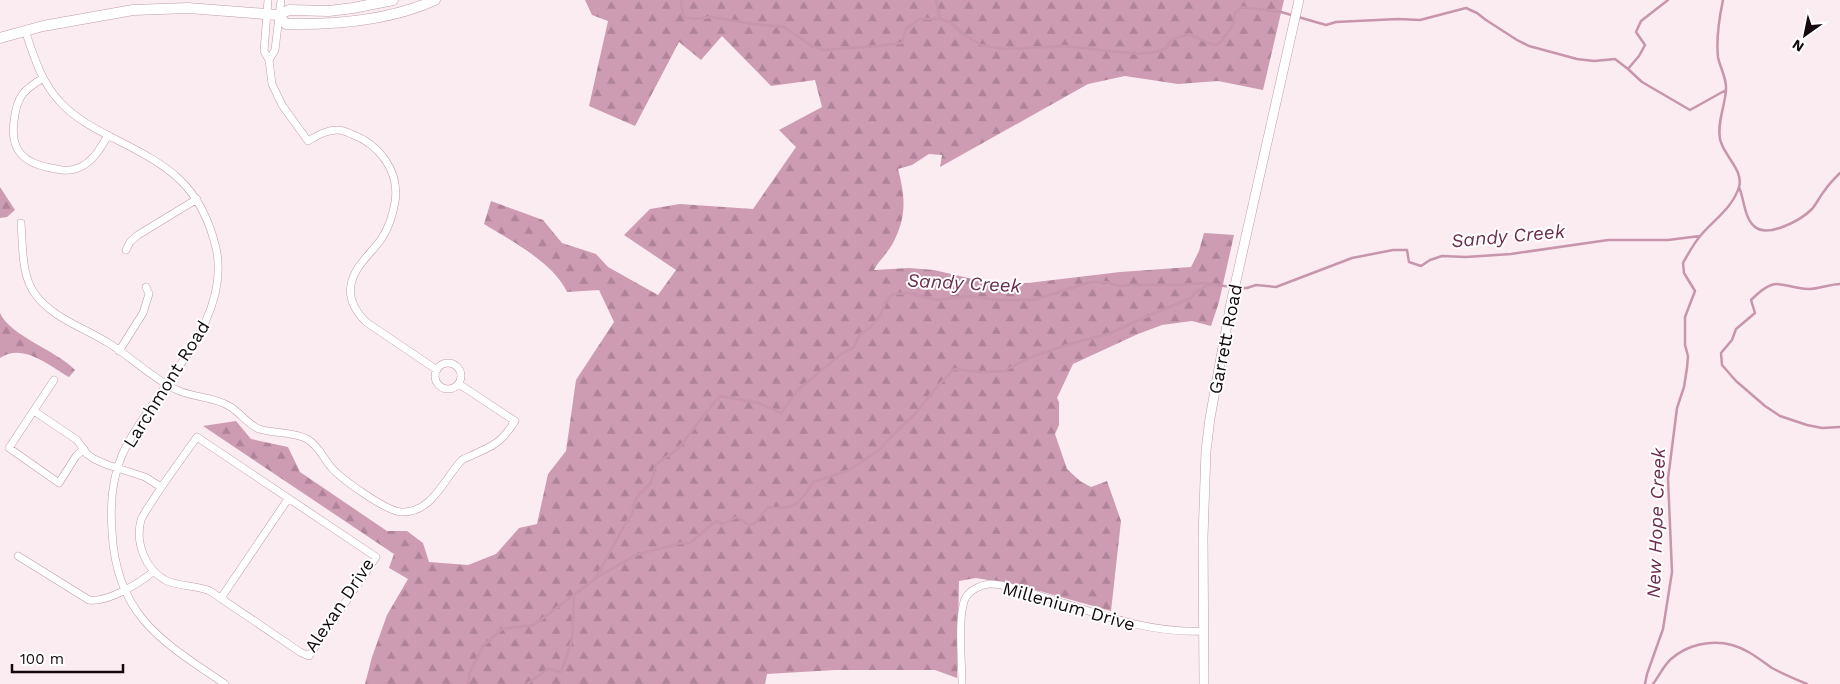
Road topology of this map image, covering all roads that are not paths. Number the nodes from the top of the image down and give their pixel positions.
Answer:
1 (268, 0) edge
2 (281, 0) edge
3 (393, 0) edge
4 (435, 0) edge
5 (1298, 2) edge
6 (267, 14) junction
7 (278, 15) junction
8 (25, 30) junction
9 (0, 38) edge
10 (269, 60) junction
11 (43, 78) junction
12 (108, 135) junction
13 (197, 199) junction
14 (21, 224) dead end
15 (126, 250) dead end
16 (146, 287) dead end
17 (119, 351) junction
18 (436, 370) junction
19 (54, 380) dead end
20 (166, 384) junction
21 (459, 384) junction
22 (34, 411) junction
23 (84, 449) junction
24 (118, 468) junction
25 (161, 487) junction
26 (288, 499) junction
27 (18, 556) dead end
28 (154, 571) junction
29 (124, 589) junction
30 (222, 598) junction
31 (1204, 631) junction
32 (225, 684) edge
33 (962, 684) edge
34 (1204, 684) edge

1 - 6 street
2 - 7 street
3 - 7 main road
4 - 7 main road
5 - 31 street, Garrett Road
6 - 7 main road
6 - 8 main road
6 - 10 street
7 - 10 street
8 - 9 main road
8 - 11 street, Larchmont Road
10 - 18 street
11 - 12 street, Larchmont Road
11 - 12 street
12 - 13 street, Larchmont Road
13 - 15 street
13 - 20 street, Larchmont Road
14 - 17 street
16 - 17 street
17 - 20 street
18 - 21 street
18 - 21 street
19 - 22 street
20 - 21 street
20 - 24 street, Larchmont Road
22 - 23 street
22 - 23 street
23 - 24 street
24 - 25 street
24 - 29 street, Larchmont Road
25 - 26 street, Alexan Drive
25 - 28 street, Alexan Drive
26 - 30 street
26 - 30 street, Alexan Drive
27 - 29 street
28 - 29 street
28 - 30 street, Alexan Drive
29 - 32 street, Larchmont Road
31 - 33 street, Millenium Drive
31 - 34 street, Garrett Road

